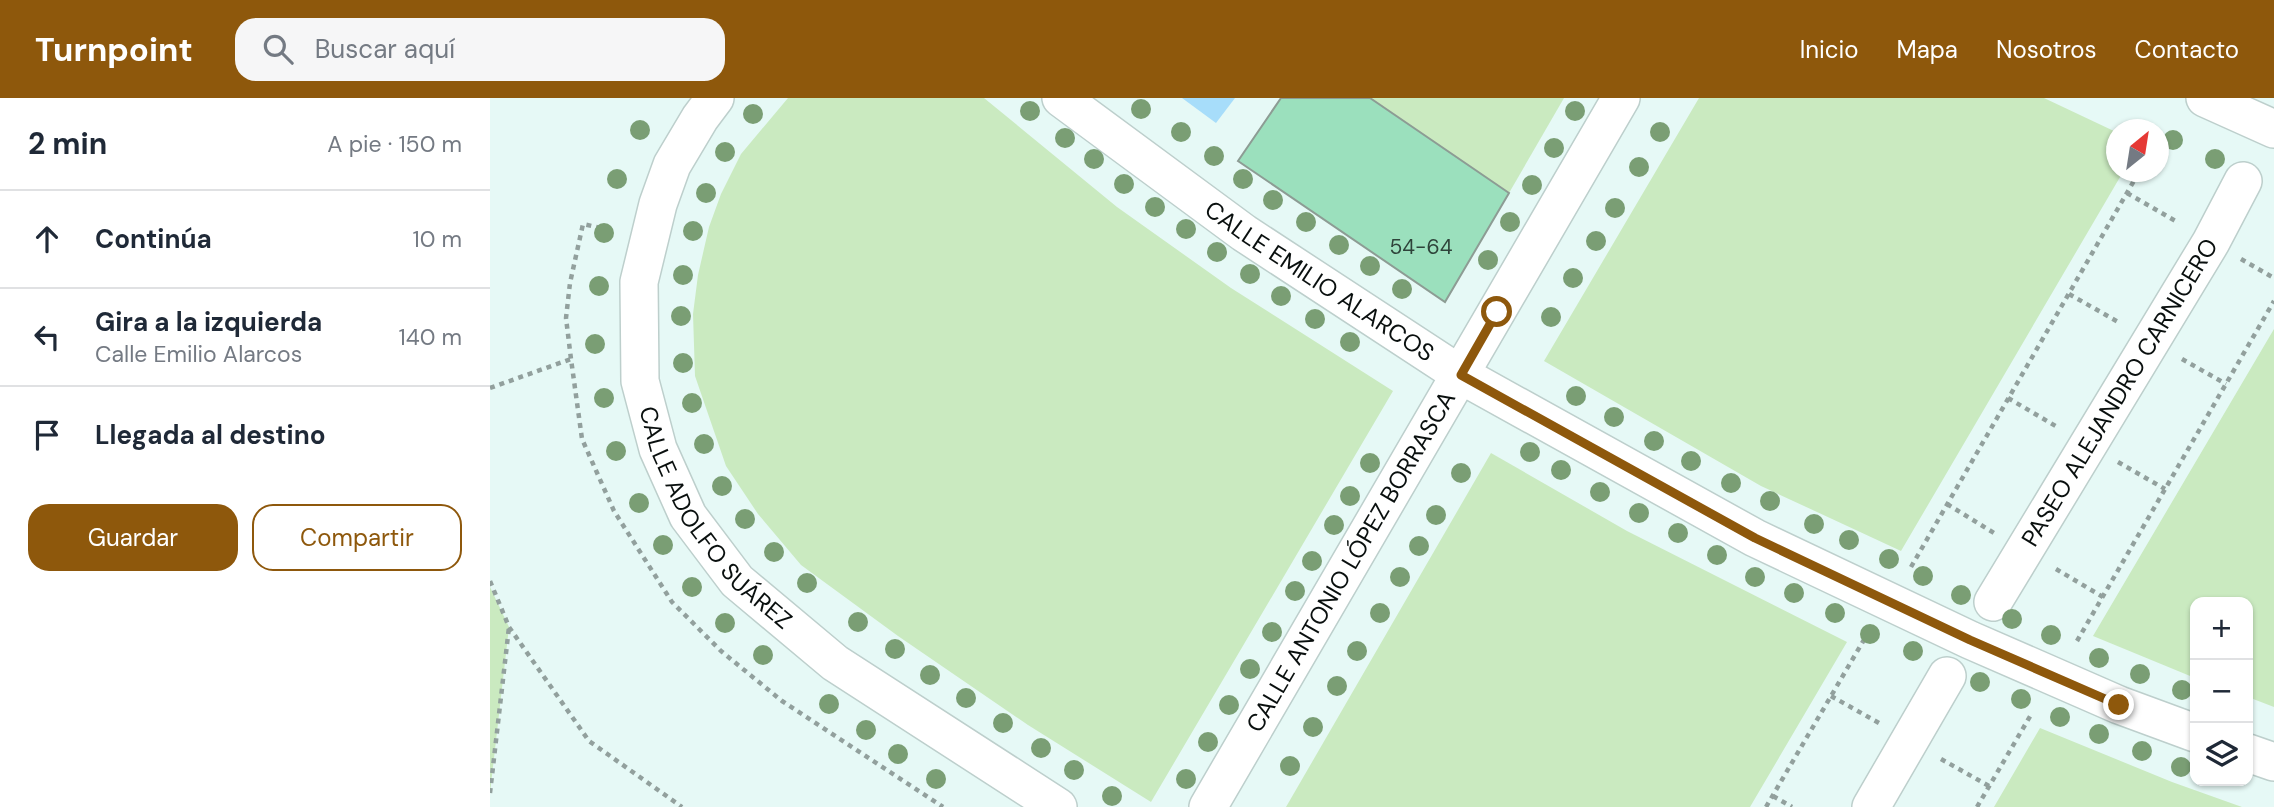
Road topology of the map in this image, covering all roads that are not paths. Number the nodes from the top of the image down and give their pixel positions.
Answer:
1 (715, 98) edge
2 (1061, 98) edge
3 (1621, 98) edge
4 (2205, 98) edge
5 (2274, 129) edge
6 (2243, 181) dead end
7 (1461, 375) junction
8 (1993, 602) dead end
9 (1947, 676) dead end
10 (2190, 731) edge
11 (2253, 754) edge
12 (2274, 762) edge
13 (1058, 807) edge
14 (1208, 807) edge
15 (1871, 807) edge

1 - 13 street, CALLE ADOLFO SUÁREZ
2 - 7 street, CALLE EMILIO ALARCOS
3 - 7 street, CALLE ANTONIO LÓPEZ BORRASCA
4 - 5 street
6 - 8 street, PASEO ALEJANDRO CARNICERO
7 - 10 street, CALLE EMILIO ALARCOS
7 - 14 street, CALLE ANTONIO LÓPEZ BORRASCA
9 - 15 street
11 - 12 street

